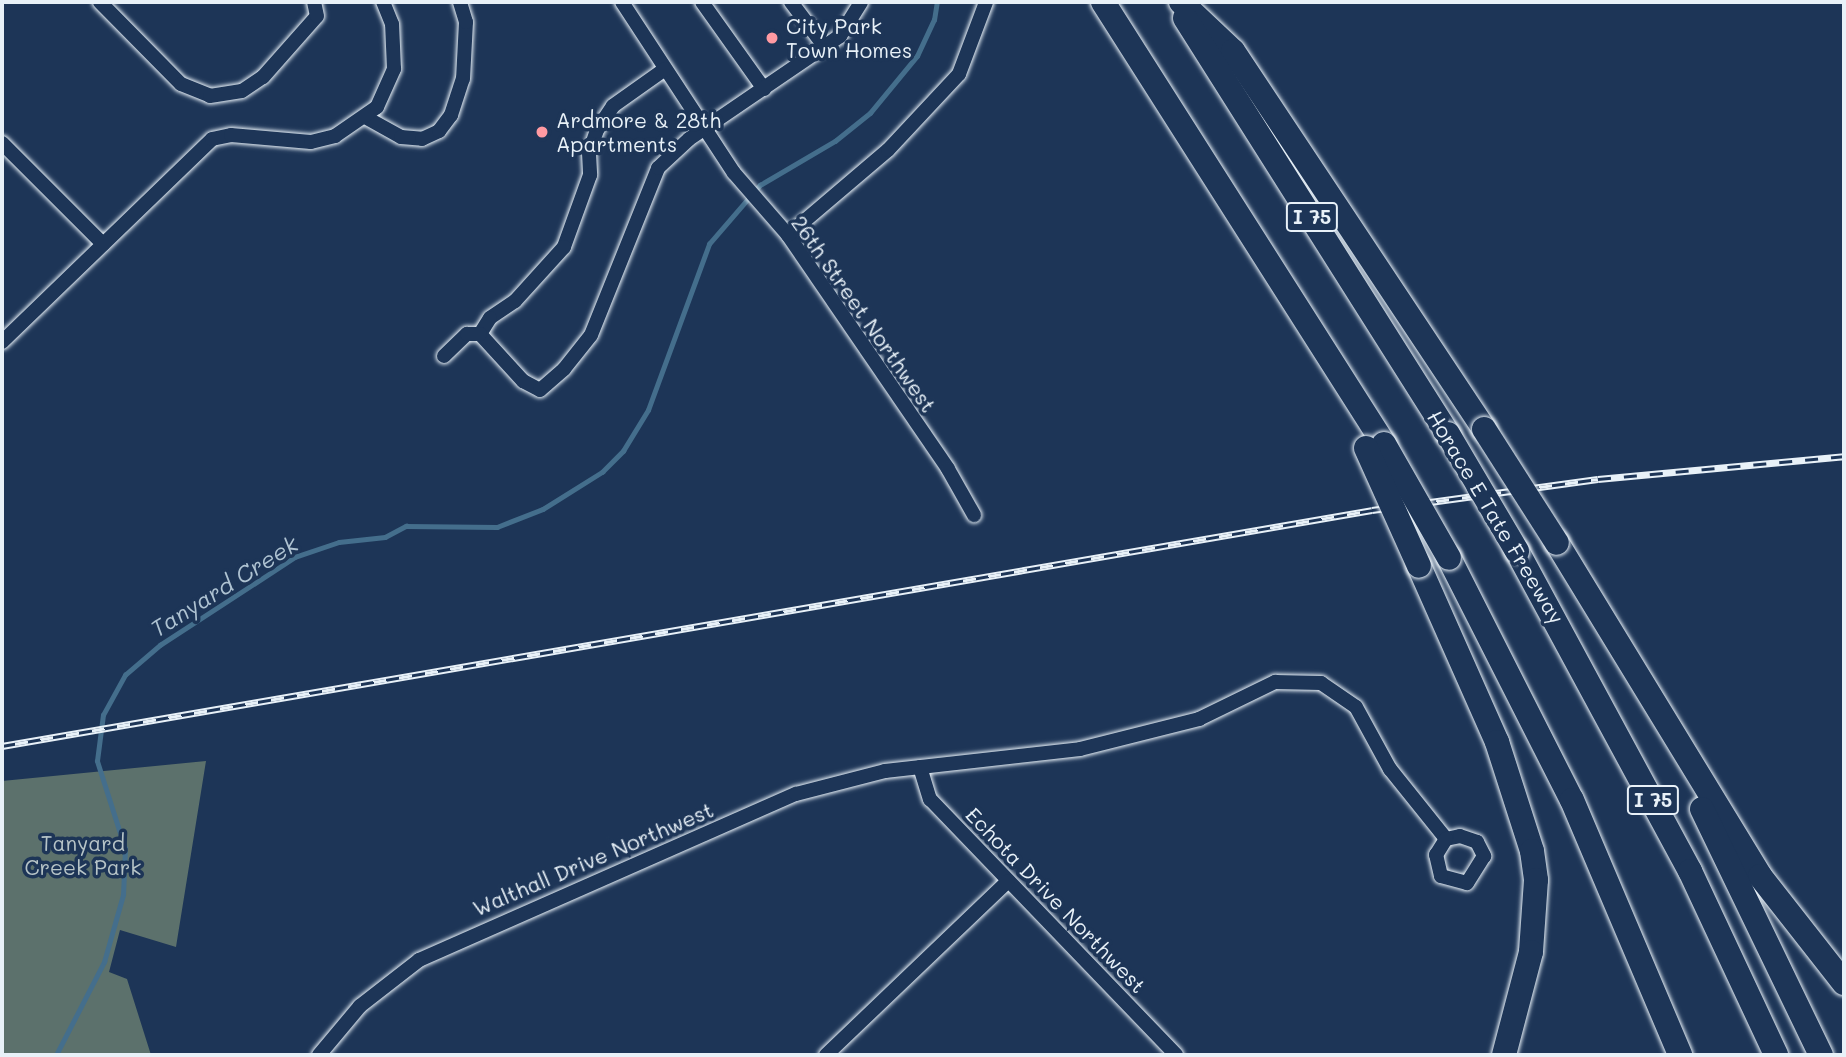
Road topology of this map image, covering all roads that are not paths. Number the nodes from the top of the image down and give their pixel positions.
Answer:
1 (100, 2) edge
2 (314, 2) edge
3 (383, 2) edge
4 (460, 2) edge
5 (622, 2) edge
6 (702, 2) edge
7 (791, 2) edge
8 (861, 2) edge
9 (986, 2) edge
10 (1104, 2) edge
11 (1174, 2) edge
12 (1181, 2) edge
13 (825, 47) junction
14 (665, 69) junction
15 (764, 89) junction
16 (365, 117) junction
17 (704, 129) junction
18 (2, 144) edge
19 (788, 235) junction
20 (103, 244) junction
21 (480, 334) junction
22 (2, 342) edge
23 (444, 356) dead end
24 (1375, 446) junction
25 (974, 515) dead end
26 (1649, 694) junction
27 (920, 767) junction
28 (1446, 839) dead end
29 (1008, 881) junction
30 (1844, 983) edge
31 (319, 1055) edge
32 (826, 1055) edge
33 (1176, 1055) edge
34 (1504, 1055) edge
35 (1680, 1055) edge
36 (1776, 1055) edge
37 (1821, 1055) edge

1 - 2 street
3 - 16 street
4 - 16 street
5 - 14 street, 26th Street Northwest
6 - 15 street
7 - 13 street
8 - 13 street
9 - 19 street
10 - 24 highway, I 75
11 - 36 highway, Horace E Tate Freeway / I 75, bridge
12 - 26 highway, bridge
13 - 15 street
14 - 17 street, 26th Street Northwest
14 - 21 street
15 - 17 street
16 - 20 street
17 - 19 street, 26th Street Northwest
17 - 21 street
18 - 20 street
19 - 25 street, 26th Street Northwest
20 - 22 street
21 - 23 street
24 - 34 highway, bridge
24 - 35 highway, I 75, bridge
26 - 30 highway
26 - 37 highway
27 - 28 street, Walthall Drive Northwest
27 - 29 street, Echota Drive Northwest
27 - 31 street, Walthall Drive Northwest
29 - 32 street
29 - 33 street, Echota Drive Northwest

